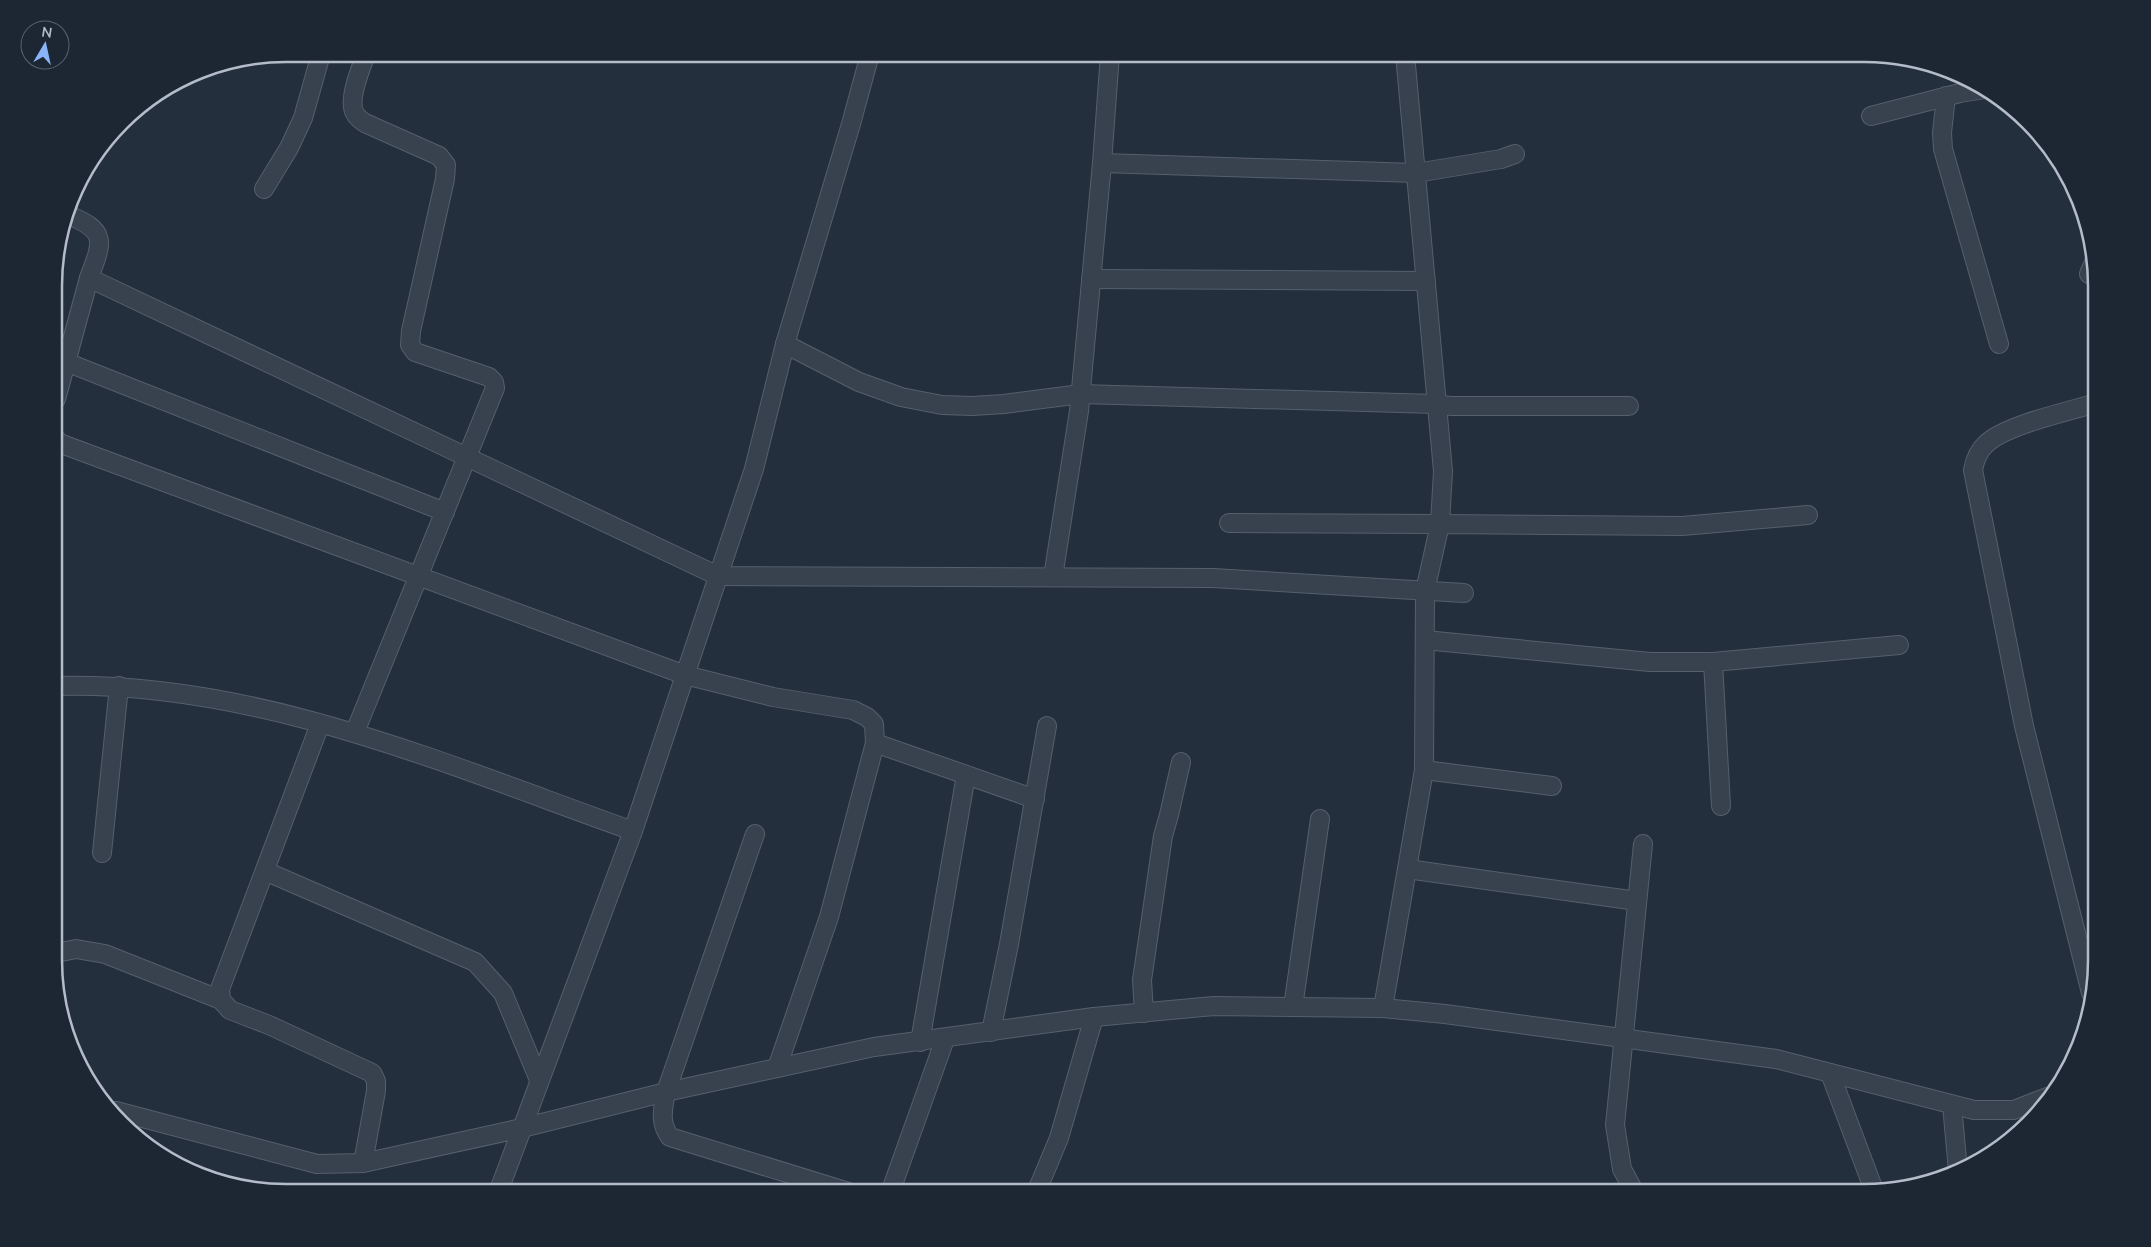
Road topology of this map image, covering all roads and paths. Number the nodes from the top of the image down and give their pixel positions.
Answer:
1 (319, 62) edge
2 (364, 62) edge
3 (868, 62) edge
4 (1109, 62) edge
5 (1406, 62) edge
6 (1973, 91) edge
7 (1946, 96) junction
8 (1871, 116) dead end
9 (1515, 154) dead end
10 (1102, 163) junction
11 (1416, 174) junction
12 (264, 190) dead end
13 (73, 217) edge
14 (89, 278) junction
15 (1092, 279) junction
16 (1426, 281) junction
17 (785, 344) junction
18 (1999, 344) dead end
19 (64, 353) edge
20 (1081, 394) junction
21 (1437, 405) junction
22 (1629, 406) dead end
23 (2088, 406) edge
24 (62, 444) edge
25 (468, 458) junction
26 (446, 512) junction
27 (1808, 515) dead end
28 (1229, 523) dead end
29 (1440, 524) junction
30 (419, 576) junction
31 (718, 576) junction
32 (1053, 578) junction
33 (1425, 591) junction
34 (1464, 593) dead end
35 (1425, 640) junction
36 (1899, 645) dead end
37 (1713, 662) junction
38 (685, 675) junction
39 (62, 686) edge
40 (119, 686) junction
41 (320, 724) junction
42 (1047, 726) dead end
43 (355, 732) junction
44 (875, 743) junction
45 (1181, 762) dead end
46 (1424, 770) junction
47 (966, 775) junction
48 (1552, 786) dead end
49 (1035, 799) junction
50 (1721, 806) dead end
51 (1320, 819) dead end
52 (633, 831) junction
53 (755, 834) dead end
54 (1643, 844) dead end
55 (102, 853) dead end
56 (1407, 868) junction
57 (264, 871) junction
58 (1636, 901) junction
59 (62, 952) edge
60 (2088, 977) edge
61 (221, 1000) junction
62 (1293, 1007) junction
63 (1383, 1008) junction
64 (1144, 1013) junction
65 (1094, 1017) junction
66 (991, 1032) junction
67 (945, 1038) junction
68 (1625, 1039) junction
69 (920, 1042) junction
70 (777, 1068) junction
71 (1830, 1073) junction
72 (539, 1080) junction
73 (666, 1092) junction
74 (2040, 1100) edge
75 (1952, 1105) junction
76 (122, 1113) edge
77 (522, 1128) junction
78 (363, 1163) junction
79 (1957, 1164) edge
80 (501, 1184) edge
81 (823, 1184) edge
82 (893, 1184) edge
83 (1040, 1184) edge
84 (1630, 1184) edge
85 (1872, 1184) edge

1 - 12 street
2 - 25 street
3 - 17 street
4 - 10 street
5 - 11 street
6 - 7 street
7 - 8 street
7 - 18 street
9 - 11 street
10 - 11 street
10 - 15 street
11 - 16 street
13 - 14 street
14 - 19 street
14 - 25 street
15 - 16 street
15 - 20 street
16 - 21 street
17 - 20 street
17 - 31 street
19 - 26 street
20 - 21 street
20 - 32 street
21 - 22 street
21 - 29 street
23 - 60 street
24 - 30 street
25 - 26 street
25 - 31 street
26 - 30 street
27 - 29 street
28 - 29 street
29 - 33 street
30 - 38 street
30 - 43 street
31 - 32 street
31 - 38 street
32 - 33 street
33 - 34 street
33 - 35 street
35 - 37 street
35 - 46 street
36 - 37 street
37 - 50 street
38 - 44 street
38 - 52 street
39 - 40 street
40 - 41 street
40 - 55 street
41 - 43 street
41 - 57 street
42 - 49 street
43 - 52 street
44 - 47 street
44 - 70 street
45 - 64 street
46 - 48 street
46 - 56 street
47 - 49 street
47 - 69 street
49 - 66 street
51 - 62 street
52 - 72 street
53 - 73 street
54 - 58 street
56 - 58 street
56 - 63 street
57 - 61 street
57 - 72 street
58 - 68 street
59 - 61 street
61 - 78 street
62 - 63 street
62 - 64 street
63 - 68 street
64 - 65 street
65 - 66 street
65 - 83 street
66 - 67 street
67 - 69 street
67 - 82 street
68 - 71 street
68 - 84 street
69 - 70 street
70 - 73 street
71 - 75 street
71 - 85 street
72 - 77 street
73 - 77 street
73 - 81 street
74 - 75 street
75 - 79 street
76 - 78 street
77 - 78 street
77 - 80 street

